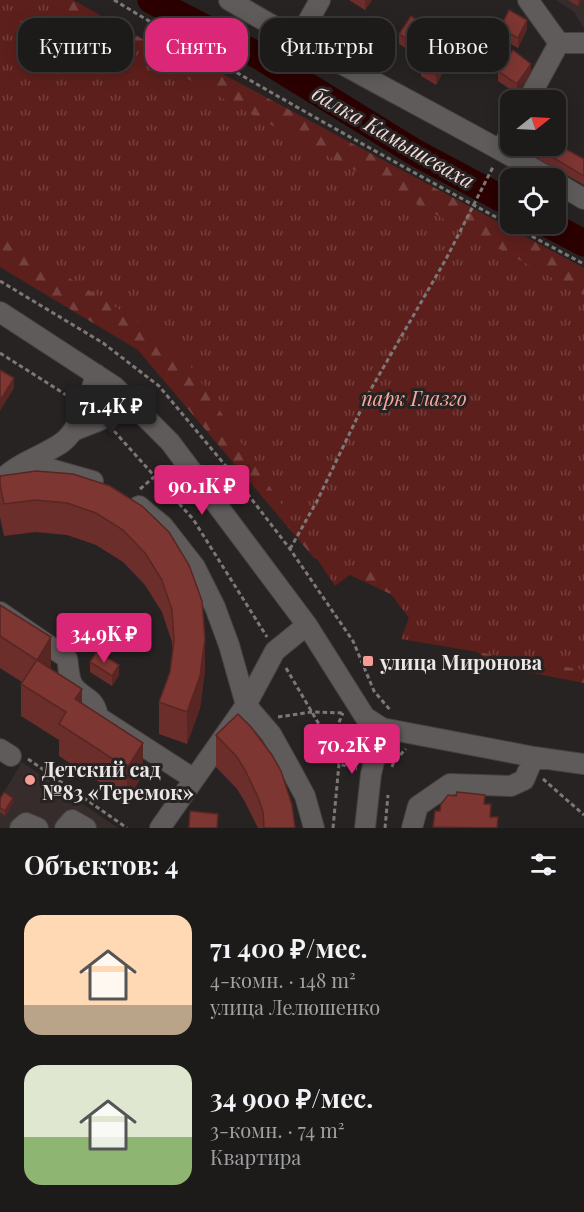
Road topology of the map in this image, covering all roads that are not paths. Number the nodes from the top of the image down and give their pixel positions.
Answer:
1 (229, 0) edge
2 (320, 0) edge
3 (528, 0) edge
4 (310, 18) edge
5 (260, 19) edge
6 (559, 43) junction
7 (584, 43) edge
8 (361, 72) edge
9 (533, 90) edge
10 (500, 140) edge
11 (522, 156) edge
12 (538, 168) edge
13 (566, 188) edge
14 (584, 199) edge
15 (0, 312) edge
16 (96, 374) junction
17 (132, 403) junction
18 (73, 431) junction
19 (26, 462) junction
20 (0, 481) edge
21 (0, 612) edge
22 (306, 626) junction
23 (252, 713) junction
24 (382, 728) junction
25 (531, 762) junction
26 (584, 764) edge
27 (194, 779) junction
28 (20, 828) edge
29 (38, 828) edge
30 (65, 828) edge
31 (86, 828) edge
32 (160, 828) edge
33 (314, 828) edge
34 (365, 828) edge
35 (412, 828) edge

1 - 5 street
2 - 4 street
3 - 6 street
6 - 7 street
6 - 9 street
8 - 10 street
11 - 12 street
13 - 14 street
15 - 16 street
16 - 17 street
16 - 18 street
17 - 18 street
17 - 22 street
18 - 19 street
19 - 20 street
19 - 23 street
21 - 27 street
22 - 23 street
22 - 24 street
23 - 27 street
23 - 33 street
24 - 25 street
24 - 34 street
25 - 26 street
25 - 35 street
27 - 32 street
28 - 29 street
30 - 31 street

